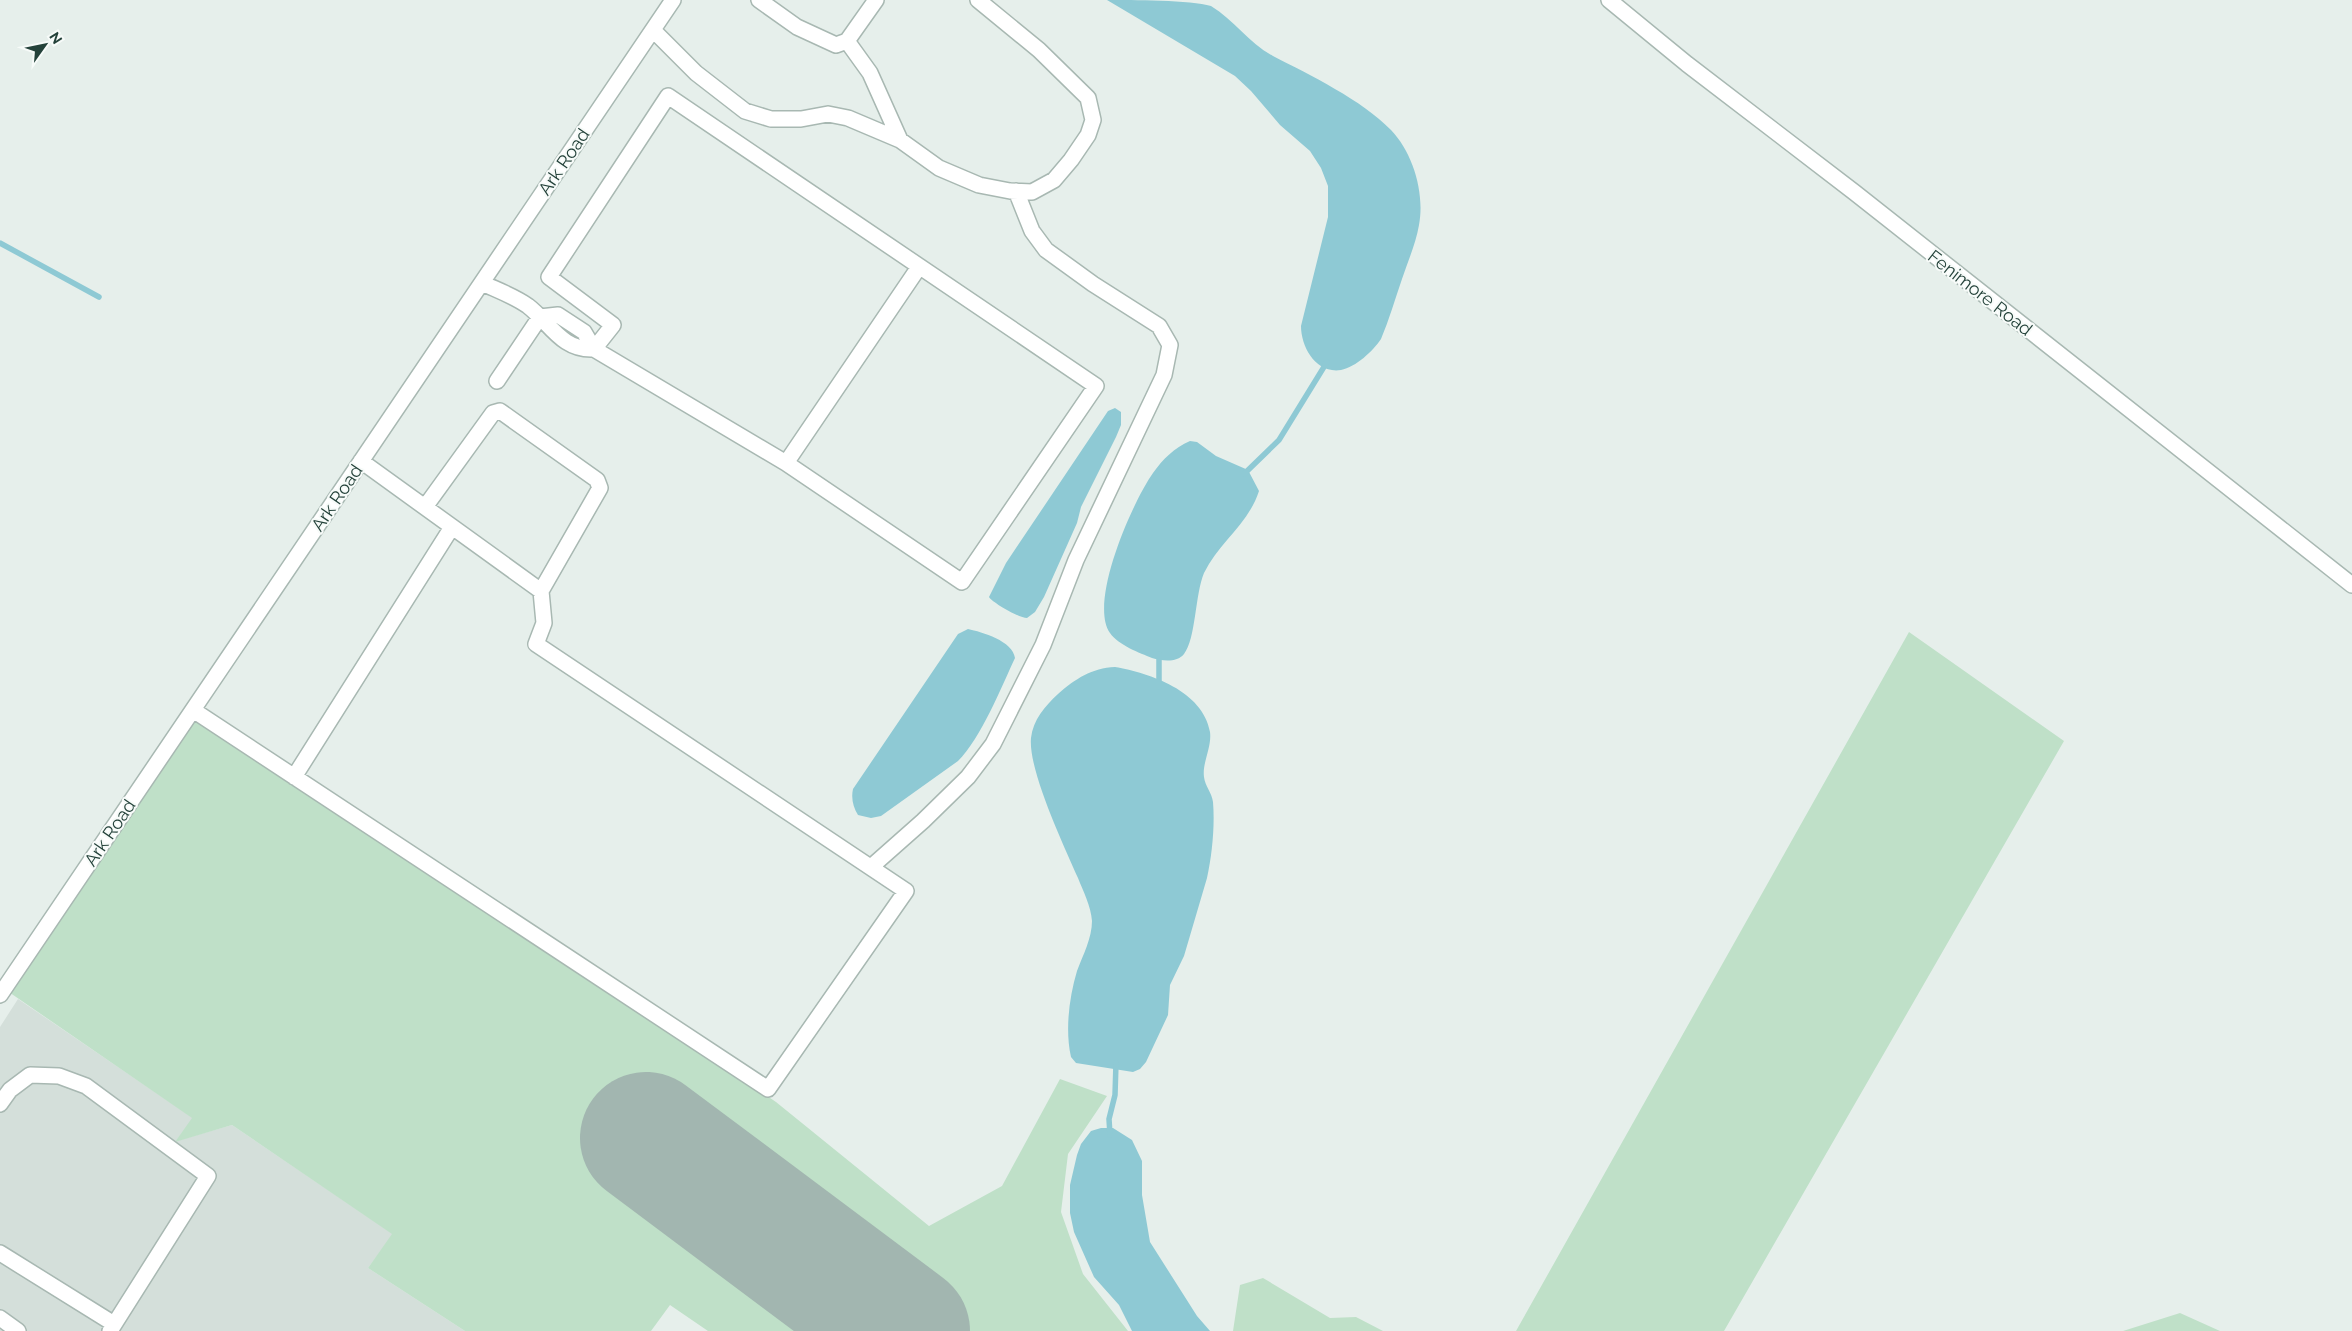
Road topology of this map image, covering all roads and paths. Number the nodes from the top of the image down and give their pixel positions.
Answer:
1 (674, 0) edge
2 (759, 0) edge
3 (876, 0) edge
4 (978, 0) edge
5 (1609, 0) edge
6 (653, 30) junction
7 (847, 41) junction
8 (900, 140) junction
9 (1016, 191) junction
10 (919, 266) junction
11 (482, 282) junction
12 (540, 317) junction
13 (594, 349) junction
14 (497, 381) dead end
15 (362, 461) junction
16 (786, 464) junction
17 (425, 507) junction
18 (452, 527) junction
19 (2352, 585) edge
20 (541, 591) junction
21 (193, 710) junction
22 (294, 777) junction
23 (871, 867) junction
24 (0, 995) edge
25 (0, 1104) edge
26 (0, 1253) edge
27 (0, 1318) edge
28 (112, 1328) edge
29 (18, 1331) edge

1 - 6 street, Ark Road
2 - 7 street
3 - 7 street
4 - 9 street
5 - 19 street, Fenimore Road
6 - 8 street
6 - 11 street, Ark Road
7 - 8 street
8 - 9 street
9 - 23 street
10 - 13 street
10 - 16 street
10 - 16 street
11 - 12 street
11 - 15 street, Ark Road
12 - 13 street
12 - 14 street
13 - 16 street
15 - 17 street
15 - 21 street, Ark Road
17 - 18 street
17 - 20 street
18 - 20 street
18 - 22 street
20 - 23 street
21 - 22 street
21 - 24 street, Ark Road
22 - 23 street
25 - 28 street
26 - 28 street
27 - 29 street

